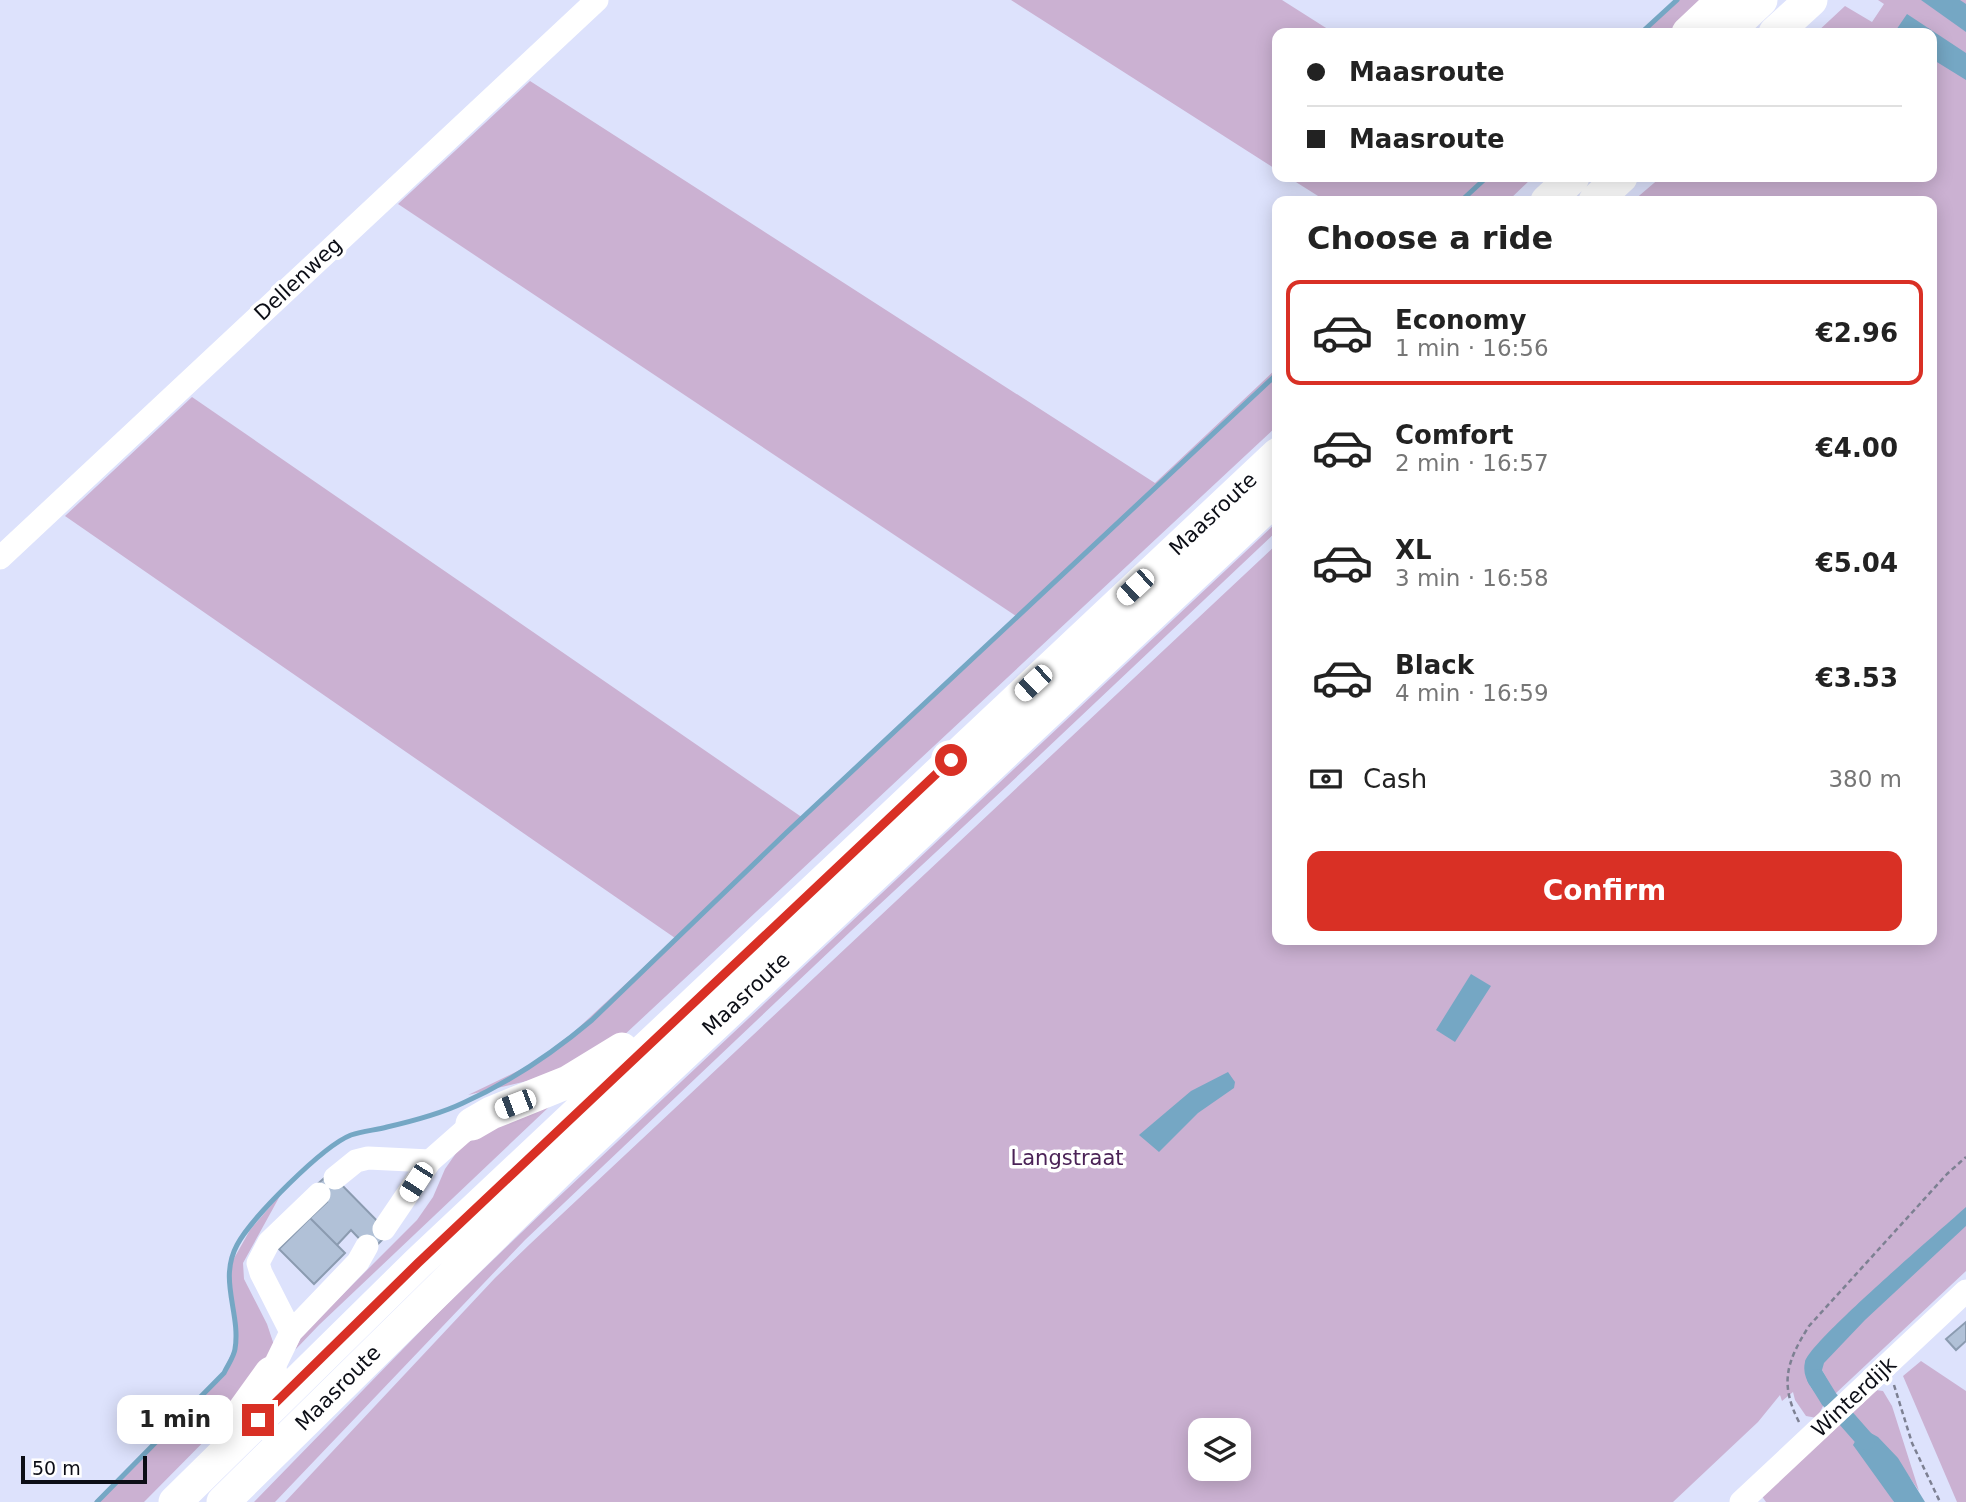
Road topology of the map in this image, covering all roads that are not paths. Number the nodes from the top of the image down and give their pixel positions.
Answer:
1 (597, 0) edge
2 (1723, 0) edge
3 (1761, 0) edge
4 (1811, 0) edge
5 (1693, 28) edge
6 (1731, 28) edge
7 (1781, 28) edge
8 (1540, 182) edge
9 (1568, 182) edge
10 (1616, 182) edge
11 (1528, 196) edge
12 (1552, 196) edge
13 (1600, 196) edge
14 (1272, 460) edge
15 (1272, 502) edge
16 (0, 558) edge
17 (686, 1008) junction
18 (472, 1124) joint
19 (430, 1161) junction
20 (384, 1229) dead end
21 (367, 1246) dead end
22 (1966, 1291) edge
23 (291, 1332) junction
24 (271, 1373) joint
25 (177, 1500) edge
26 (223, 1502) edge
27 (1741, 1502) edge

1 - 16 street, Dellenweg
2 - 5 highway
3 - 6 highway
4 - 7 highway
8 - 11 highway
9 - 12 highway
10 - 13 highway
14 - 17 highway, Maasroute
15 - 26 highway, Maasroute
17 - 18 highway
17 - 25 highway, Maasroute
18 - 19 street
19 - 20 street
19 - 23 street
21 - 23 street
22 - 27 street, Winterdijk
23 - 24 street
24 - 25 highway

